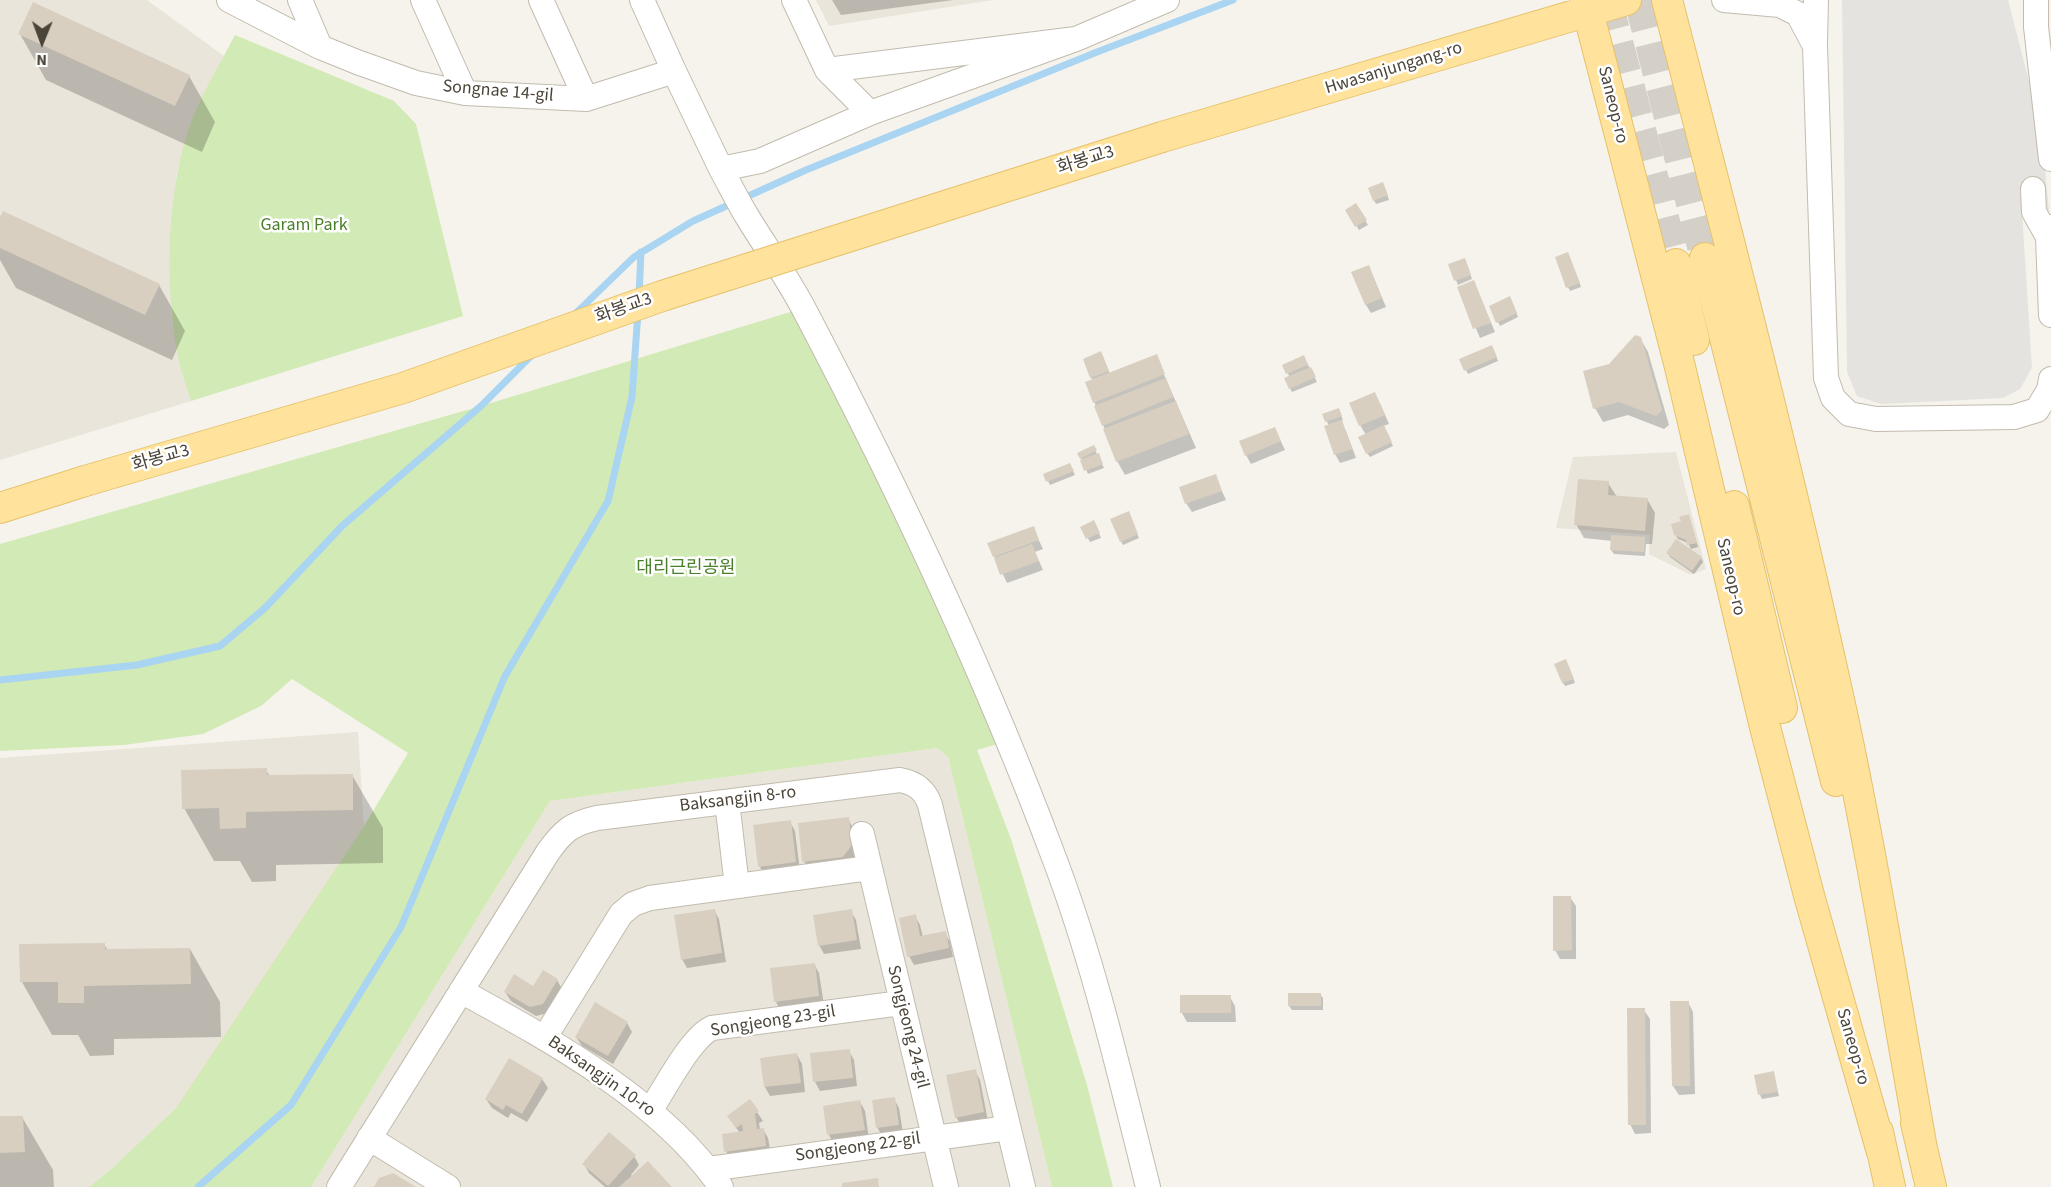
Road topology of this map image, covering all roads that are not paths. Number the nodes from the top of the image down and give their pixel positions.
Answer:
1 (229, 0) edge
2 (300, 0) edge
3 (423, 0) edge
4 (541, 0) edge
5 (642, 0) edge
6 (794, 0) edge
7 (1167, 0) edge
8 (1626, 0) edge
9 (1667, 0) edge
10 (1724, 0) edge
11 (1816, 0) edge
12 (2025, 0) edge
13 (2036, 0) edge
14 (1587, 5) edge
15 (2036, 27) junction
16 (1076, 39) junction
17 (1815, 45) junction
18 (320, 46) junction
19 (827, 70) junction
20 (674, 71) junction
21 (465, 93) junction
22 (586, 99) junction
23 (870, 113) junction
24 (1162, 137) joint
25 (2051, 152) edge
26 (726, 178) junction
27 (2033, 189) dead end
28 (2049, 232) edge
29 (1705, 258) tunnel mouth
30 (1676, 264) tunnel mouth
31 (2051, 315) edge
32 (2051, 379) edge
33 (0, 508) edge
34 (727, 802) junction
35 (862, 834) dead end
36 (869, 868) junction
37 (738, 886) junction
38 (461, 991) junction
39 (901, 1003) junction
40 (545, 1037) junction
41 (650, 1111) junction
42 (1008, 1128) junction
43 (369, 1138) junction
44 (934, 1138) junction
45 (1921, 1143) junction
46 (1882, 1152) junction
47 (715, 1178) edge
48 (339, 1187) edge
49 (448, 1187) edge
50 (945, 1187) edge
51 (1023, 1187) edge
52 (1148, 1187) edge
53 (1890, 1187) edge
54 (1931, 1187) edge

1 - 18 street, Songnae 14-gil
2 - 18 street
3 - 21 street
4 - 22 street
5 - 20 street
6 - 19 street
7 - 16 street
8 - 14 main road, Hwasanjungang-ro
9 - 45 main road
10 - 17 street
11 - 17 street
12 - 15 street
13 - 15 street
14 - 24 main road, Hwasanjungang-ro
14 - 46 main road, Saneop-ro
15 - 25 street
16 - 19 street
16 - 23 street
17 - 32 street
18 - 21 street, Songnae 14-gil
19 - 23 street
20 - 22 street, Songnae 14-gil
20 - 26 street
21 - 22 street, Songnae 14-gil
23 - 26 street
24 - 33 main road, 화봉교3, bridge
26 - 52 street
27 - 28 street
28 - 31 street
29 - 45 main road
30 - 46 main road, Saneop-ro
34 - 37 street
34 - 38 street, Baksangjin 8-ro
34 - 42 street, Baksangjin 8-ro
35 - 36 street, Songjeong 24-gil
36 - 37 street
36 - 39 street, Songjeong 24-gil
37 - 40 street
38 - 40 street, Baksangjin 10-ro
38 - 43 street, Baksangjin 8-ro
39 - 41 street, Songjeong 23-gil
39 - 44 street, Songjeong 24-gil
40 - 41 street, Baksangjin 10-ro
41 - 47 street, Baksangjin 10-ro
42 - 44 street, Songjeong 22-gil
42 - 51 street, Baksangjin 8-ro
43 - 48 street, Baksangjin 8-ro
43 - 49 street
44 - 47 street, Songjeong 22-gil
44 - 50 street, Songjeong 24-gil
45 - 54 main road
46 - 53 main road, Saneop-ro

